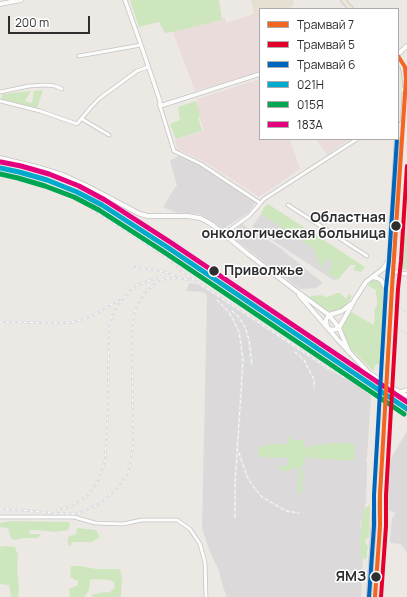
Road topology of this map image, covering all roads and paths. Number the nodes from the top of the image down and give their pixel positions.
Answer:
1 (21, 0) edge
2 (125, 0) edge
3 (343, 0) edge
4 (0, 4) edge
5 (350, 8) edge
6 (141, 45) junction
7 (407, 46) edge
8 (399, 53) edge
9 (79, 56) dead end
10 (148, 68) junction
11 (259, 74) edge
12 (399, 75) edge
13 (62, 89) dead end
14 (399, 89) joint
15 (407, 90) edge
16 (0, 92) edge
17 (0, 101) edge
18 (160, 106) junction
19 (82, 119) junction
20 (108, 134) dead end
21 (355, 140) edge
22 (397, 140) edge
23 (0, 158) edge
24 (260, 203) junction
25 (288, 205) dead end
26 (224, 234) junction
27 (367, 256) dead end
28 (390, 259) junction
29 (389, 271) junction
30 (407, 274) edge
31 (372, 277) junction
32 (294, 290) junction
33 (388, 293) junction
34 (355, 299) junction
35 (329, 314) junction
36 (328, 327) junction
37 (339, 328) junction
38 (349, 352) junction
39 (407, 390) edge
40 (400, 392) junction
41 (407, 396) edge
42 (0, 517) edge
43 (206, 597) edge
44 (369, 597) edge

1 - 4 main road
2 - 6 street
3 - 5 main road
6 - 9 street
6 - 10 street
7 - 8 main road
10 - 18 street
10 - 19 street
11 - 18 street
12 - 14 main road
13 - 16 street
14 - 15 main road
17 - 19 street
18 - 24 street
19 - 20 street
21 - 24 street
22 - 28 main road
23 - 26 main road
24 - 26 street
25 - 27 street
26 - 32 main road
28 - 29 main road
28 - 31 main road
29 - 30 street
29 - 33 main road
31 - 33 main road
31 - 34 main road
32 - 35 main road
32 - 36 main road
33 - 44 main road, bridge
34 - 35 main road
34 - 37 main road
35 - 36 main road
35 - 37 main road
36 - 37 main road
36 - 38 main road
37 - 38 main road
38 - 40 main road
39 - 40 street
40 - 41 main road
42 - 43 street

